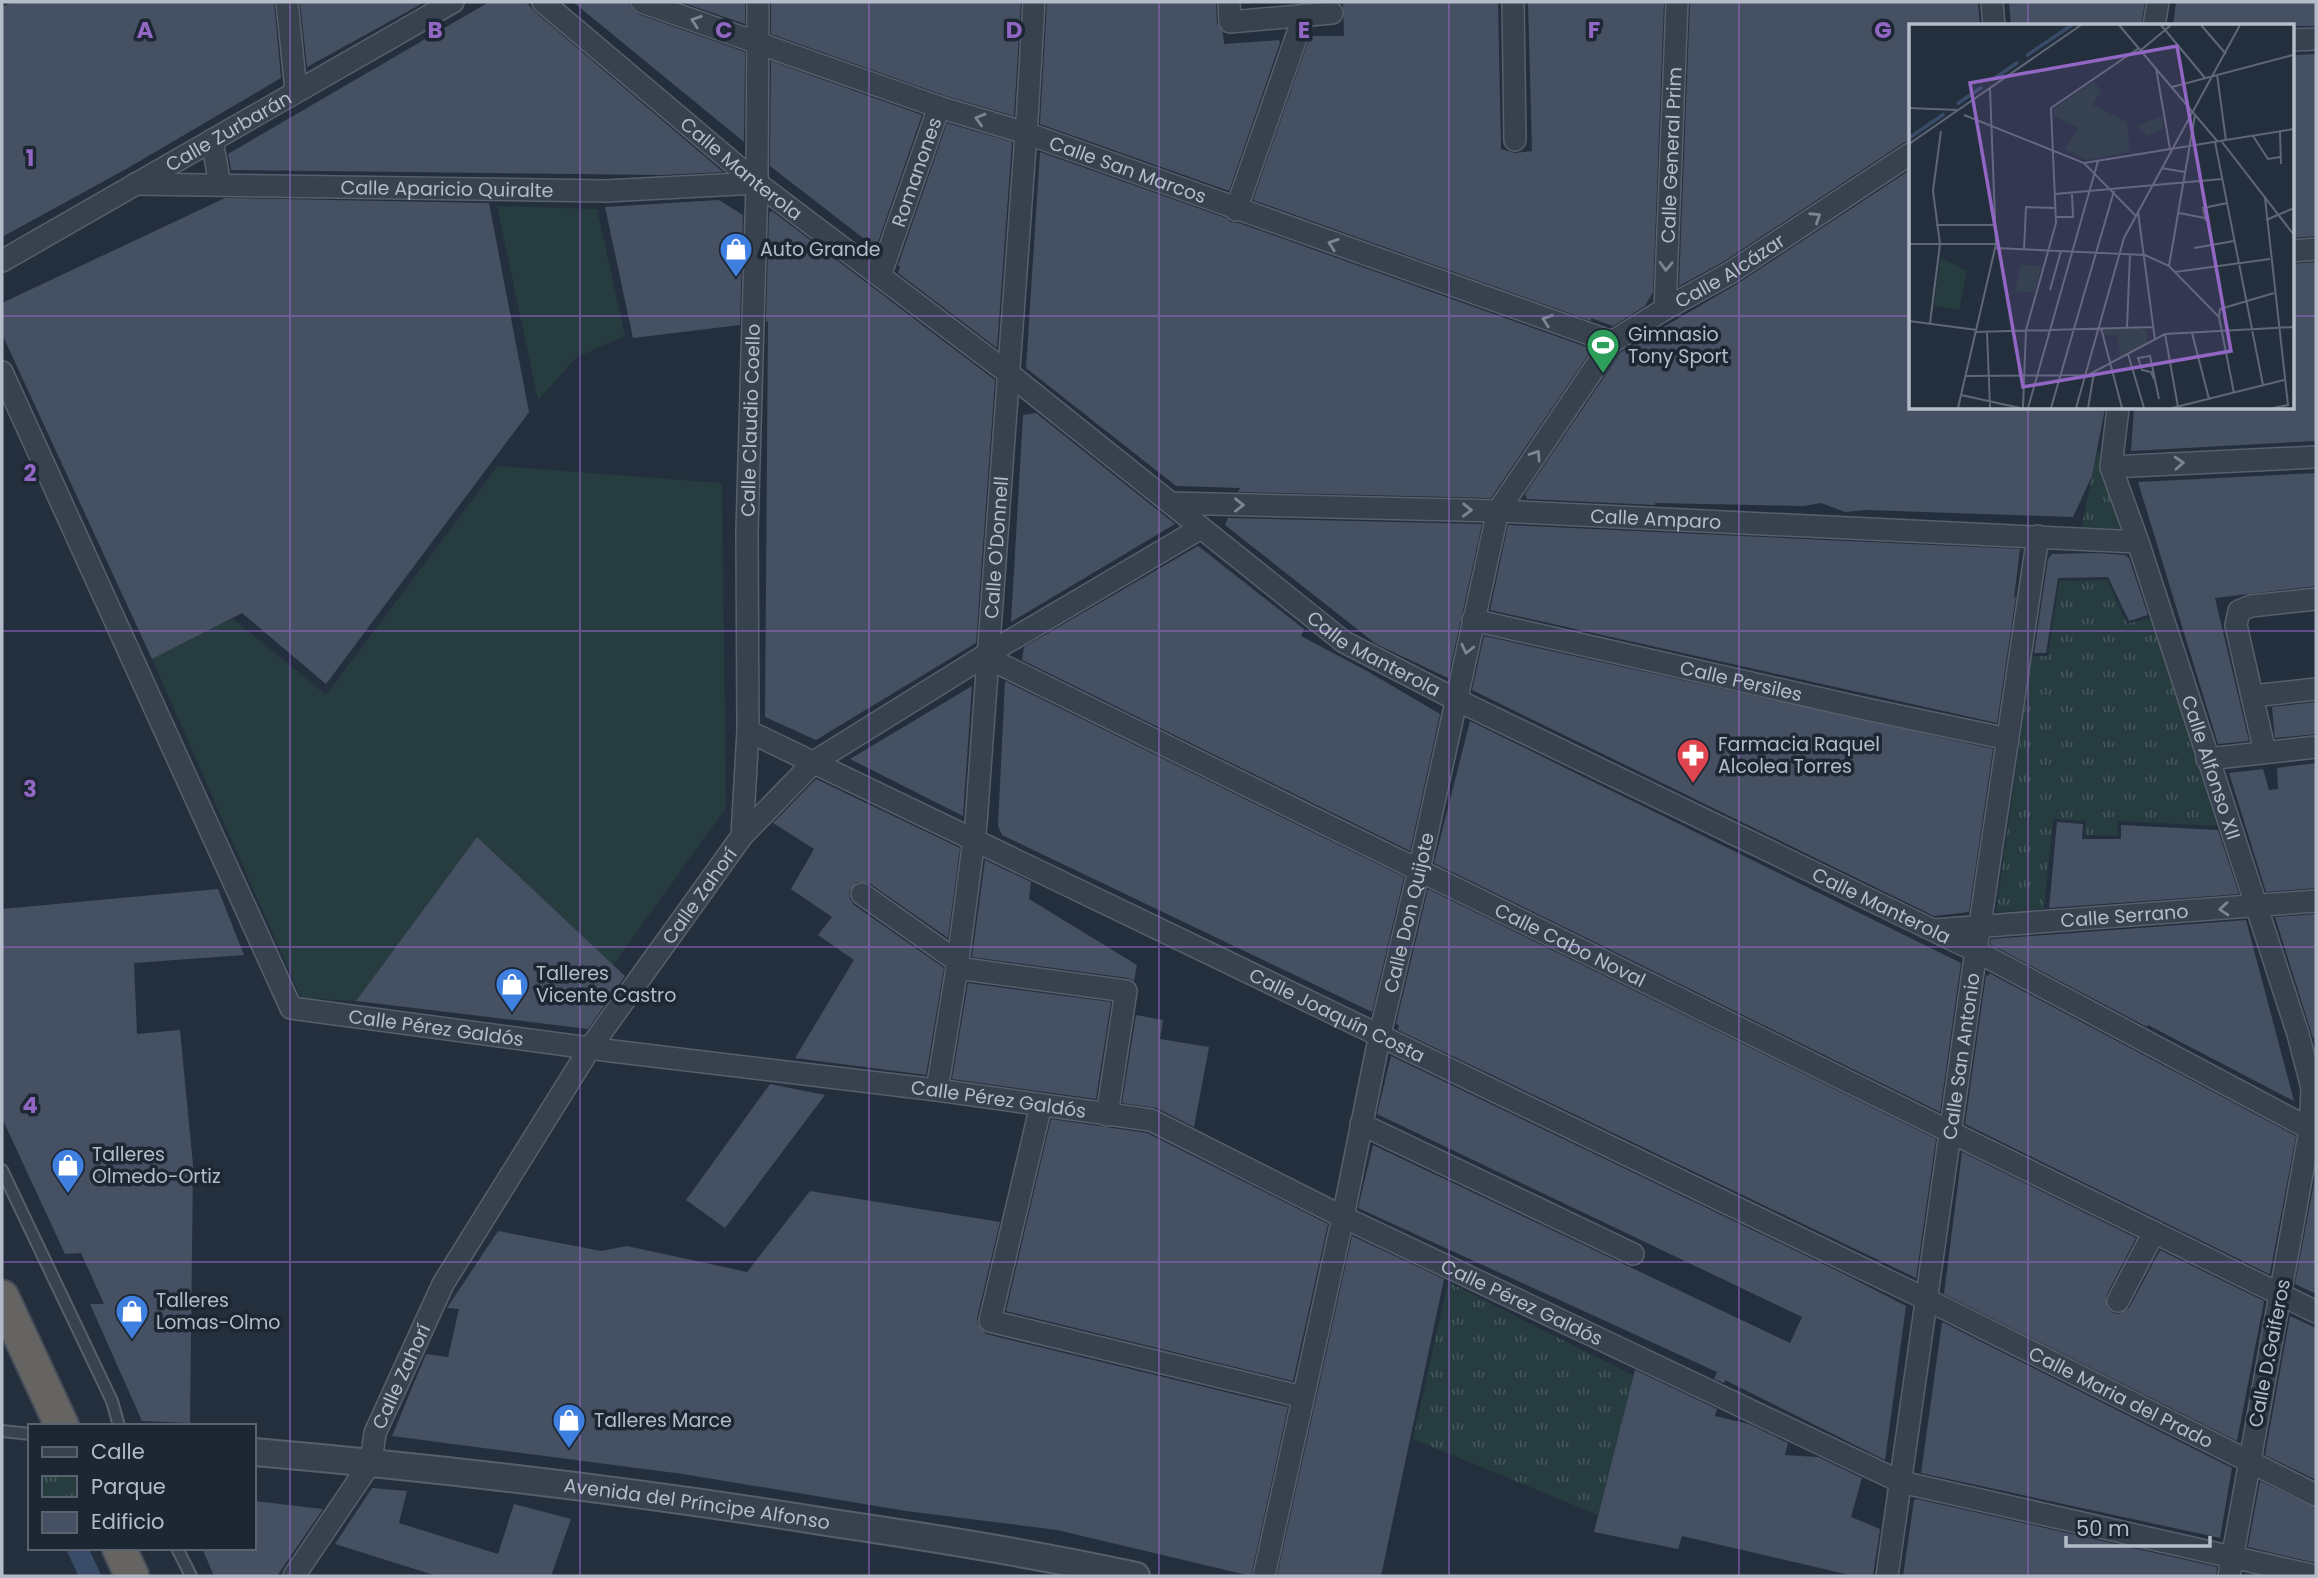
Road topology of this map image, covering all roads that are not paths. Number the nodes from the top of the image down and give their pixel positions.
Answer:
1 (287, 2) edge
2 (453, 2) edge
3 (542, 2) edge
4 (642, 2) edge
5 (758, 2) edge
6 (1034, 2) edge
7 (1229, 2) edge
8 (1513, 2) edge
9 (1677, 2) edge
10 (1992, 2) edge
11 (2158, 2) edge
12 (1332, 13) dead end
13 (1304, 15) junction
14 (1994, 24) edge
15 (2154, 24) edge
16 (2316, 39) edge
17 (2294, 40) edge
18 (757, 42) junction
19 (296, 91) junction
20 (939, 107) junction
21 (1026, 133) junction
22 (212, 140) junction
23 (1515, 140) dead end
24 (1909, 155) edge
25 (757, 183) junction
26 (135, 184) junction
27 (220, 186) junction
28 (1236, 210) junction
29 (2316, 249) edge
30 (2294, 251) edge
31 (2, 261) edge
32 (880, 276) junction
33 (1665, 309) junction
34 (1612, 342) junction
35 (2, 372) edge
36 (1008, 373) junction
37 (2118, 410) edge
38 (2316, 457) edge
39 (2111, 467) junction
40 (1171, 503) junction
41 (1498, 511) junction
42 (1201, 527) junction
43 (2038, 536) junction
44 (2138, 542) junction
45 (2316, 598) edge
46 (1474, 620) junction
47 (989, 655) junction
48 (2316, 689) edge
49 (2252, 696) junction
50 (1455, 699) junction
51 (748, 731) junction
52 (2008, 739) junction
53 (2316, 747) edge
54 (2265, 752) junction
55 (2207, 759) junction
56 (814, 762) junction
57 (742, 836) junction
58 (974, 839) junction
59 (1419, 870) junction
60 (862, 894) dead end
61 (2316, 901) edge
62 (2255, 906) junction
63 (1979, 927) junction
64 (1933, 930) junction
65 (1976, 951) junction
66 (957, 965) junction
67 (1380, 1034) junction
68 (2307, 1037) edge
69 (590, 1048) junction
70 (937, 1090) junction
71 (1041, 1105) junction
72 (1107, 1115) junction
73 (1361, 1124) junction
74 (1950, 1131) junction
75 (2313, 1131) edge
76 (2, 1170) edge
77 (1343, 1217) junction
78 (2154, 1232) junction
79 (1633, 1254) dead end
80 (2280, 1295) junction
81 (2, 1297) edge
82 (1926, 1299) junction
83 (2118, 1301) dead end
84 (2316, 1312) edge
85 (1303, 1397) junction
86 (61, 1424) edge
87 (119, 1424) edge
88 (2, 1432) edge
89 (28, 1434) edge
90 (256, 1452) edge
91 (371, 1462) junction
92 (2249, 1462) junction
93 (1900, 1482) junction
94 (2316, 1494) edge
95 (120, 1550) edge
96 (178, 1550) edge
97 (2230, 1567) edge
98 (1082, 1570) edge
99 (132, 1576) edge
100 (191, 1576) edge
101 (294, 1576) edge
102 (1136, 1576) edge
103 (1264, 1576) edge
104 (1887, 1576) edge
105 (2316, 1576) edge

1 - 19 street
2 - 19 street, Calle Zurbarán
3 - 25 street, Calle Manterola
18 -> 4 street, Calle San Marcos
5 - 18 street, Calle Claudio Coello
6 - 21 street, Calle O'Donnell
7 - 13 street
8 - 23 street
9 -> 33 street, Calle General Prim
10 - 14 street
11 - 15 street
12 - 13 street
13 - 28 street
16 - 17 street
18 - 20 street, Calle San Marcos
18 - 25 street, Calle Claudio Coello
19 - 22 street, Calle Zurbarán
21 -> 20 street, Calle San Marcos
20 - 32 street, Romanones
21 - 28 street, Calle San Marcos
21 - 36 street, Calle O'Donnell
22 - 26 street, Calle Zurbarán
22 - 27 street
33 -> 24 street, Calle Alcázar
25 - 27 street, Calle Aparicio Quiralte
25 - 32 street, Calle Manterola
25 - 51 street, Calle Claudio Coello
26 - 27 street, Calle Aparicio Quiralte
26 - 31 street, Calle Zurbarán
34 -> 28 street, Calle San Marcos
29 - 30 street
32 - 36 street, Calle Manterola
33 - 34 street, Calle Alcázar
41 -> 34 street, Calle Alcázar
35 - 69 street, Calle Pérez Galdós
36 - 40 street, Calle Manterola
36 - 47 street, Calle O'Donnell
37 - 39 street, Calle Alfonso XII
39 -> 38 street
39 - 44 street, Calle Alfonso XII
40 -> 41 street, Calle Amparo
40 - 42 street, Calle Manterola
41 - 43 street, Calle Amparo
41 - 46 street, Calle Don Quijote
42 - 47 street, Calle Zahorí
42 - 50 street, Calle Manterola
43 - 44 street, Calle Amparo
43 - 52 street, Calle San Antonio
44 - 55 street, Calle Alfonso XII
45 - 49 street
46 -> 50 street, Calle Don Quijote
46 - 52 street, Calle Persiles
47 - 56 street, Calle Zahorí
47 - 58 street, Calle O'Donnell
47 - 59 street, Calle Cabo Noval
48 - 49 street
49 - 54 street
50 - 59 street, Calle Don Quijote
50 - 64 street, Calle Manterola
51 - 56 street, Calle Joaquín Costa
51 - 57 street, Calle Claudio Coello
52 - 63 street, Calle San Antonio
53 - 54 street
54 - 55 street
55 - 62 street, Calle Alfonso XII
56 - 57 street, Calle Zahorí
56 - 58 street, Calle Joaquín Costa
57 - 69 street, Calle Zahorí
58 - 66 street, Calle O'Donnell
58 - 67 street, Calle Joaquín Costa
59 - 67 street, Calle Don Quijote
59 - 74 street, Calle Cabo Noval
60 - 66 street
61 - 62 street, Calle Serrano
62 -> 63 street, Calle Serrano
62 - 68 street, Calle Alfonso XII
63 - 64 street, Calle Serrano
63 - 65 street, Calle San Antonio
64 - 65 street, Calle Manterola
65 - 74 street, Calle San Antonio
65 - 75 street, Calle Manterola
66 - 70 street, Calle O'Donnell
66 - 72 street
67 - 73 street, Calle Don Quijote
67 - 82 street, Calle Joaquín Costa
68 - 75 street, Calle Alfonso XII
69 - 70 street, Calle Pérez Galdós
69 - 91 street, Calle Zahorí
70 - 71 street, Calle Pérez Galdós
71 - 72 street, Calle Pérez Galdós
71 - 85 street
72 - 77 street, Calle Pérez Galdós
73 - 77 street, Calle Don Quijote
73 - 79 street
74 - 78 street, Calle Cabo Noval
74 - 82 street, Calle San Antonio
75 - 80 street, Calle D.Gaiferos
76 - 87 lane
77 - 85 street, Calle Don Quijote
77 - 93 street, Calle Pérez Galdós
78 - 80 street, Calle Cabo Noval
78 - 83 street
80 - 84 street, Calle Cabo Noval
80 - 92 street, Calle D.Gaiferos
81 - 86 highway
82 - 92 street, Calle Maria del Prado
82 - 93 street, Calle San Antonio
85 - 103 street, Calle Don Quijote
88 - 89 lane
90 - 91 street, Avenida del Príncipe Alfonso
91 - 98 street, Avenida del Príncipe Alfonso
91 - 101 street, Calle Zahorí
92 - 94 street, Calle Maria del Prado
92 - 97 street, Calle D.Gaiferos
93 - 97 street, Calle Pérez Galdós
93 - 104 street, Calle San Antonio
95 - 99 highway
96 - 100 lane
97 - 105 street, Calle Pérez Galdós
98 - 102 street, Avenida del Príncipe Alfonso

